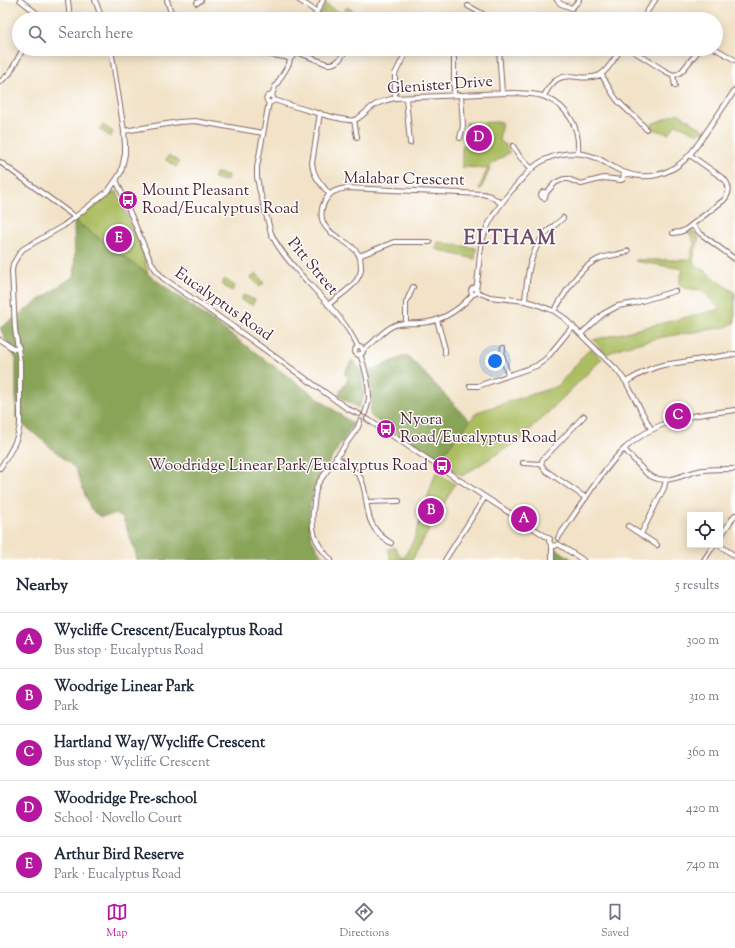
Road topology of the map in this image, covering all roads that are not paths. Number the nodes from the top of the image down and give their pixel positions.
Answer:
1 (20, 0) edge
2 (68, 0) edge
3 (95, 0) edge
4 (167, 0) edge
5 (299, 0) edge
6 (323, 0) edge
7 (557, 0) edge
8 (579, 0) edge
9 (655, 0) edge
10 (468, 6) dead end
11 (35, 12) edge
12 (69, 12) edge
13 (99, 12) edge
14 (171, 12) edge
15 (317, 12) joint
16 (479, 12) edge
17 (647, 12) edge
18 (723, 53) edge
19 (19, 56) edge
20 (112, 56) edge
21 (285, 56) edge
22 (293, 56) edge
23 (309, 56) edge
24 (341, 56) edge
25 (404, 56) edge
26 (499, 56) edge
27 (616, 56) edge
28 (641, 56) edge
29 (693, 56) edge
30 (454, 58) dead end
31 (290, 59) junction
32 (735, 60) edge
33 (601, 74) junction
34 (674, 75) junction
35 (0, 82) edge
36 (675, 86) dead end
37 (735, 90) edge
38 (502, 93) junction
39 (272, 95) junction
40 (454, 95) junction
41 (461, 95) junction
42 (544, 96) junction
43 (395, 98) junction
44 (406, 98) junction
45 (274, 100) junction
46 (269, 102) junction
47 (320, 113) junction
48 (354, 120) junction
49 (646, 129) dead end
50 (124, 131) junction
51 (263, 133) junction
52 (357, 137) dead end
53 (460, 138) dead end
54 (410, 143) dead end
55 (513, 146) dead end
56 (578, 153) junction
57 (690, 155) junction
58 (0, 162) edge
59 (532, 170) junction
60 (624, 173) junction
61 (116, 180) junction
62 (546, 193) dead end
63 (329, 194) junction
64 (501, 203) junction
65 (75, 217) junction
66 (563, 218) dead end
67 (692, 225) junction
68 (673, 233) dead end
69 (430, 242) dead end
70 (628, 251) dead end
71 (359, 256) junction
72 (735, 259) edge
73 (414, 287) dead end
74 (474, 291) junction
75 (675, 291) dead end
76 (525, 301) junction
77 (328, 305) junction
78 (554, 311) junction
79 (437, 320) junction
80 (406, 323) junction
81 (573, 326) junction
82 (581, 334) junction
83 (0, 340) edge
84 (358, 347) junction
85 (19, 348) junction
86 (503, 348) dead end
87 (363, 350) junction
88 (445, 353) dead end
89 (360, 354) junction
90 (735, 354) edge
91 (508, 375) junction
92 (626, 382) junction
93 (470, 386) dead end
94 (735, 410) edge
95 (365, 413) junction
96 (358, 414) junction
97 (584, 416) dead end
98 (367, 419) junction
99 (360, 421) junction
100 (651, 430) junction
101 (624, 449) junction
102 (336, 457) junction
103 (523, 464) dead end
104 (541, 464) junction
105 (0, 468) edge
106 (735, 469) edge
107 (666, 480) junction
108 (485, 497) junction
109 (586, 498) junction
110 (399, 501) dead end
111 (366, 502) junction
112 (735, 515) edge
113 (628, 526) dead end
114 (723, 528) edge
115 (641, 534) junction
116 (550, 538) junction
117 (558, 538) junction
118 (390, 543) dead end
119 (558, 544) junction
120 (657, 545) dead end
121 (552, 546) junction
122 (712, 548) edge
123 (723, 548) edge
124 (735, 556) edge
125 (331, 560) edge
126 (445, 560) edge
127 (552, 560) edge
128 (583, 560) edge
129 (704, 560) edge

1 - 11 street
2 - 12 street
3 - 13 street
4 - 14 street
5 - 15 street
6 - 15 street
7 - 8 street
9 - 17 street
10 - 16 street
18 - 32 street
19 - 35 street
20 - 50 street
21 - 31 street
22 - 31 street
23 - 24 street
25 - 43 street
26 - 38 street
27 - 33 street
28 - 34 street
29 - 34 street
30 - 40 street
31 - 39 street
33 - 42 street
33 - 49 street
34 - 36 street
37 - 57 street
38 - 41 street, Glenister Drive
38 - 42 street, Glenister Drive
39 - 45 street
39 - 46 street
40 - 41 street, Glenister Drive
40 - 44 street, Glenister Drive
41 - 53 street
42 - 56 street, Glenister Drive
43 - 44 street, Glenister Drive
43 - 48 street, Glenister Drive
44 - 54 street
45 - 46 street
45 - 47 street
46 - 51 street, Pitt Street
47 - 48 street
47 - 63 street
48 - 52 street
50 - 51 street
50 - 61 street
51 - 77 street, Pitt Street
55 - 59 street
56 - 59 street
56 - 60 street
57 - 60 street
57 - 67 street
58 - 65 street
59 - 64 street
60 - 62 street
61 - 65 street
61 - 96 street, Eucalyptus Road
63 - 64 street, Malabar Crescent
63 - 71 street, Malabar Crescent
64 - 74 street
65 - 85 street
66 - 76 street
67 - 68 street
67 - 72 street
69 - 71 street
70 - 78 street
71 - 77 street
73 - 80 street
74 - 76 street
74 - 79 street
75 - 82 street
76 - 78 street
77 - 84 street, Pitt Street
78 - 81 street
79 - 80 street
79 - 88 street
80 - 87 street
81 - 82 street
81 - 91 street
82 - 92 street
83 - 85 street
84 - 87 street
84 - 89 street
85 - 105 street
86 - 91 street
87 - 89 street
89 - 95 street
90 - 92 street
91 - 93 street
92 - 100 street
94 - 100 street
95 - 96 street
95 - 98 street
96 - 99 street
97 - 104 street
98 - 99 street
98 - 108 street
99 - 102 street
100 - 101 street
101 - 107 street
101 - 109 street
102 - 111 street
102 - 125 street
103 - 104 street
104 - 109 street
106 - 107 street
107 - 115 street
108 - 116 street
108 - 126 street
109 - 117 street
110 - 111 street
111 - 118 street
112 - 114 street
113 - 115 street
115 - 120 street
116 - 117 street
116 - 121 street
117 - 119 street
119 - 121 street
119 - 128 street
121 - 127 street
122 - 129 street
123 - 124 street

